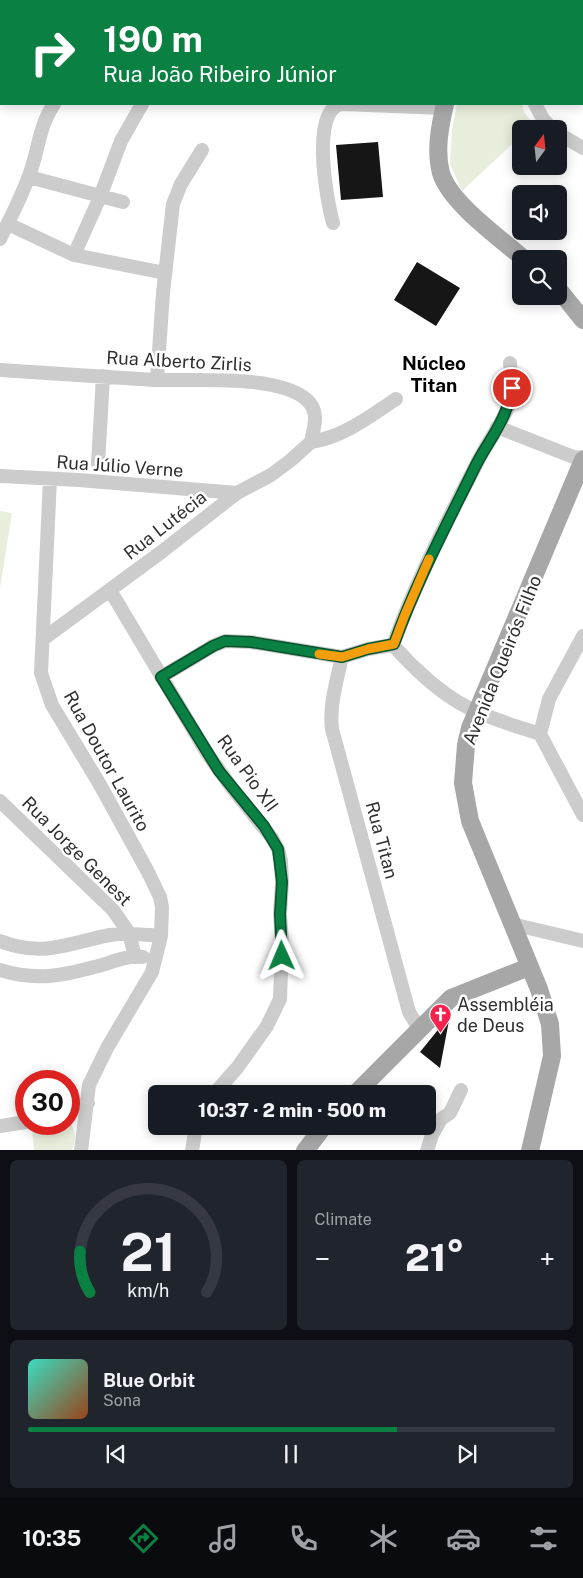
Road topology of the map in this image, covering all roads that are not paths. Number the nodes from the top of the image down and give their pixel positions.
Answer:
1 (54, 105) edge
2 (141, 105) edge
3 (536, 105) edge
4 (338, 106) edge
5 (440, 106) edge
6 (544, 120) edge
7 (568, 139) edge
8 (583, 148) edge
9 (202, 150) dead end
10 (29, 177) junction
11 (100, 197) junction
12 (123, 202) dead end
13 (333, 223) dead end
14 (8, 224) junction
15 (0, 239) edge
16 (514, 250) edge
17 (74, 255) junction
18 (165, 272) junction
19 (567, 300) edge
20 (583, 320) edge
21 (510, 363) dead end
22 (0, 370) edge
23 (104, 376) junction
24 (157, 380) junction
25 (396, 399) dead end
26 (497, 427) junction
27 (311, 442) junction
28 (583, 458) edge
29 (98, 464) dead end
30 (0, 476) edge
31 (50, 479) junction
32 (237, 493) junction
33 (110, 590) junction
34 (583, 636) edge
35 (43, 639) junction
36 (394, 644) junction
37 (342, 657) junction
38 (161, 677) junction
39 (478, 712) junction
40 (540, 734) junction
41 (0, 801) edge
42 (583, 815) edge
43 (512, 924) junction
44 (129, 933) junction
45 (161, 936) junction
46 (0, 941) edge
47 (583, 941) edge
48 (135, 957) junction
49 (156, 959) junction
50 (529, 967) junction
51 (0, 970) edge
52 (420, 1030) junction
53 (222, 1085) edge
54 (364, 1085) edge
55 (461, 1090) dead end
56 (88, 1103) junction
57 (80, 1105) edge
58 (15, 1124) edge
59 (0, 1126) edge
60 (194, 1135) edge
61 (317, 1135) edge
62 (81, 1150) edge
63 (192, 1150) edge
64 (305, 1150) edge
65 (427, 1150) edge
66 (530, 1150) edge

1 - 10 street
2 - 11 street
3 - 6 street
4 - 5 street
4 - 13 street
5 - 16 main road
7 - 8 street
9 - 18 street
10 - 11 street
10 - 14 street
11 - 12 street
11 - 17 street
14 - 15 street
14 - 17 street
17 - 18 street
18 - 24 street
19 - 20 main road
21 - 26 street
22 - 23 street, Rua Alberto Zirlis
23 - 24 street, Rua Alberto Zirlis
23 - 29 street
24 - 27 street, Rua Alberto Zirlis
25 - 27 street
26 - 28 street
26 - 36 street
27 - 32 street, Rua Lutécia
28 - 39 main road, Avenida Queirós Filho
30 - 31 street, Rua Júlio Verne
31 - 32 street, Rua Júlio Verne
31 - 35 street, Rua Doutor Laurito
32 - 33 street, Rua Lutécia
33 - 35 street, Rua Lutécia
33 - 38 street, Rua Pio XII
34 - 40 street
35 - 45 street, Rua Doutor Laurito
36 - 37 street
36 - 39 street
37 - 38 street
37 - 52 street, Rua Titan
38 - 53 street, Rua Pio XII
39 - 40 street
39 - 43 main road, Avenida Queirós Filho
40 - 42 street
41 - 44 street, Rua Jorge Genest
43 - 47 street
43 - 50 main road, Avenida Queirós Filho
44 - 45 street
44 - 46 street
44 - 48 street, Rua Jorge Genest
45 - 49 street, Rua Doutor Laurito
48 - 49 street
48 - 51 street
49 - 56 street, Rua Doutor Laurito
50 - 52 main road
50 - 66 main road, Avenida Queirós Filho
52 - 54 main road
55 - 65 street
56 - 57 street
56 - 62 street, Rua Doutor Laurito
58 - 59 street
60 - 63 street
61 - 64 main road

